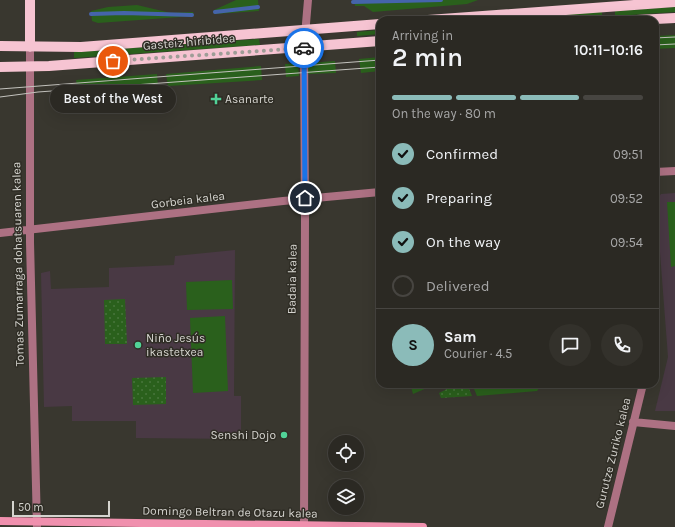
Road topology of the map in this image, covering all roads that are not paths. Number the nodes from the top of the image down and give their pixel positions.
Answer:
1 (30, 0) edge
2 (308, 0) edge
3 (675, 2) edge
4 (483, 16) edge
5 (675, 18) edge
6 (659, 19) edge
7 (376, 24) edge
8 (304, 30) junction
9 (376, 41) edge
10 (0, 46) edge
11 (30, 47) junction
12 (304, 47) junction
13 (0, 67) edge
14 (30, 67) junction
15 (675, 171) edge
16 (659, 172) edge
17 (376, 192) edge
18 (305, 198) junction
19 (30, 230) junction
20 (0, 233) edge
21 (642, 388) edge
22 (633, 422) junction
23 (675, 426) edge
24 (0, 521) edge
25 (37, 524) edge
26 (304, 526) edge
27 (423, 527) edge
28 (608, 527) edge

1 - 11 main road, Tomas Zumarraga dohatsuaren kalea
2 - 8 street, Badaia kalea
3 - 4 main road
5 - 6 main road
7 - 8 main road, Gasteiz hiribidea
8 - 11 main road, Gasteiz hiribidea
8 - 12 street, Badaia kalea
9 - 12 main road, Gasteiz hiribidea
10 - 11 main road, Gasteiz hiribidea
11 - 14 street, Tomas Zumarraga dohatsuaren kalea
12 - 14 main road, Gasteiz hiribidea
12 - 18 street, Badaia kalea
13 - 14 main road, Gasteiz hiribidea
14 - 19 street, Tomas Zumarraga dohatsuaren kalea
15 - 16 street
17 - 18 street, Gorbeia kalea
18 - 19 street, Gorbeia kalea
18 - 26 street, Badaia kalea
19 - 20 street, Gorbeia kalea
19 - 25 street, Tomas Zumarraga dohatsuaren kalea
21 - 22 street, Gurutze Zuriko kalea
22 - 23 street
22 - 28 street, Gurutze Zuriko kalea
24 - 25 main road, Domingo Beltran de Otazu kalea
25 - 26 main road, Domingo Beltran de Otazu kalea
26 - 27 main road, Domingo Beltran de Otazu kalea

